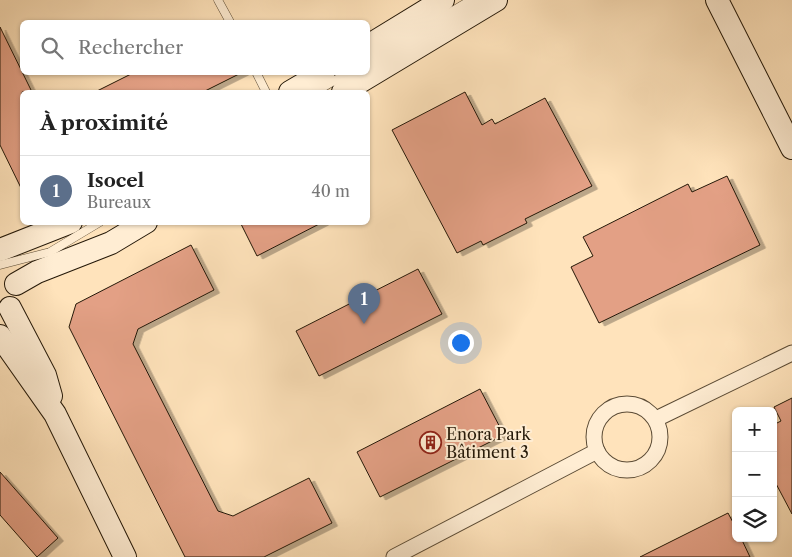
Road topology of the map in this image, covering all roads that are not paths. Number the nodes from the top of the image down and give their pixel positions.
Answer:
1 (218, 0) edge
2 (443, 0) edge
3 (471, 0) edge
4 (496, 0) edge
5 (717, 0) edge
6 (229, 20) edge
7 (370, 45) edge
8 (370, 60) edge
9 (258, 75) edge
10 (319, 75) edge
11 (344, 75) edge
12 (265, 90) edge
13 (293, 90) edge
14 (319, 90) edge
15 (346, 90) edge
16 (792, 148) edge
17 (66, 225) edge
18 (95, 225) edge
19 (141, 225) edge
20 (50, 252) junction
21 (5, 264) edge
22 (38, 272) junction
23 (5, 313) edge
24 (0, 336) edge
25 (792, 354) edge
26 (55, 414) junction
27 (656, 419) junction
28 (596, 451) junction
29 (125, 557) edge
30 (394, 557) edge

1 - 6 lane
2 - 7 main road
3 - 8 lane
4 - 15 main road
5 - 16 main road
9 - 12 lane
10 - 13 main road
11 - 14 lane
17 - 21 main road
18 - 20 lane
19 - 22 main road
20 - 21 lane
20 - 22 lane
21 - 22 main road
21 - 23 main road
23 - 26 main road
24 - 26 main road
25 - 27 street
26 - 29 main road
27 - 28 street
27 - 28 street
28 - 30 street

